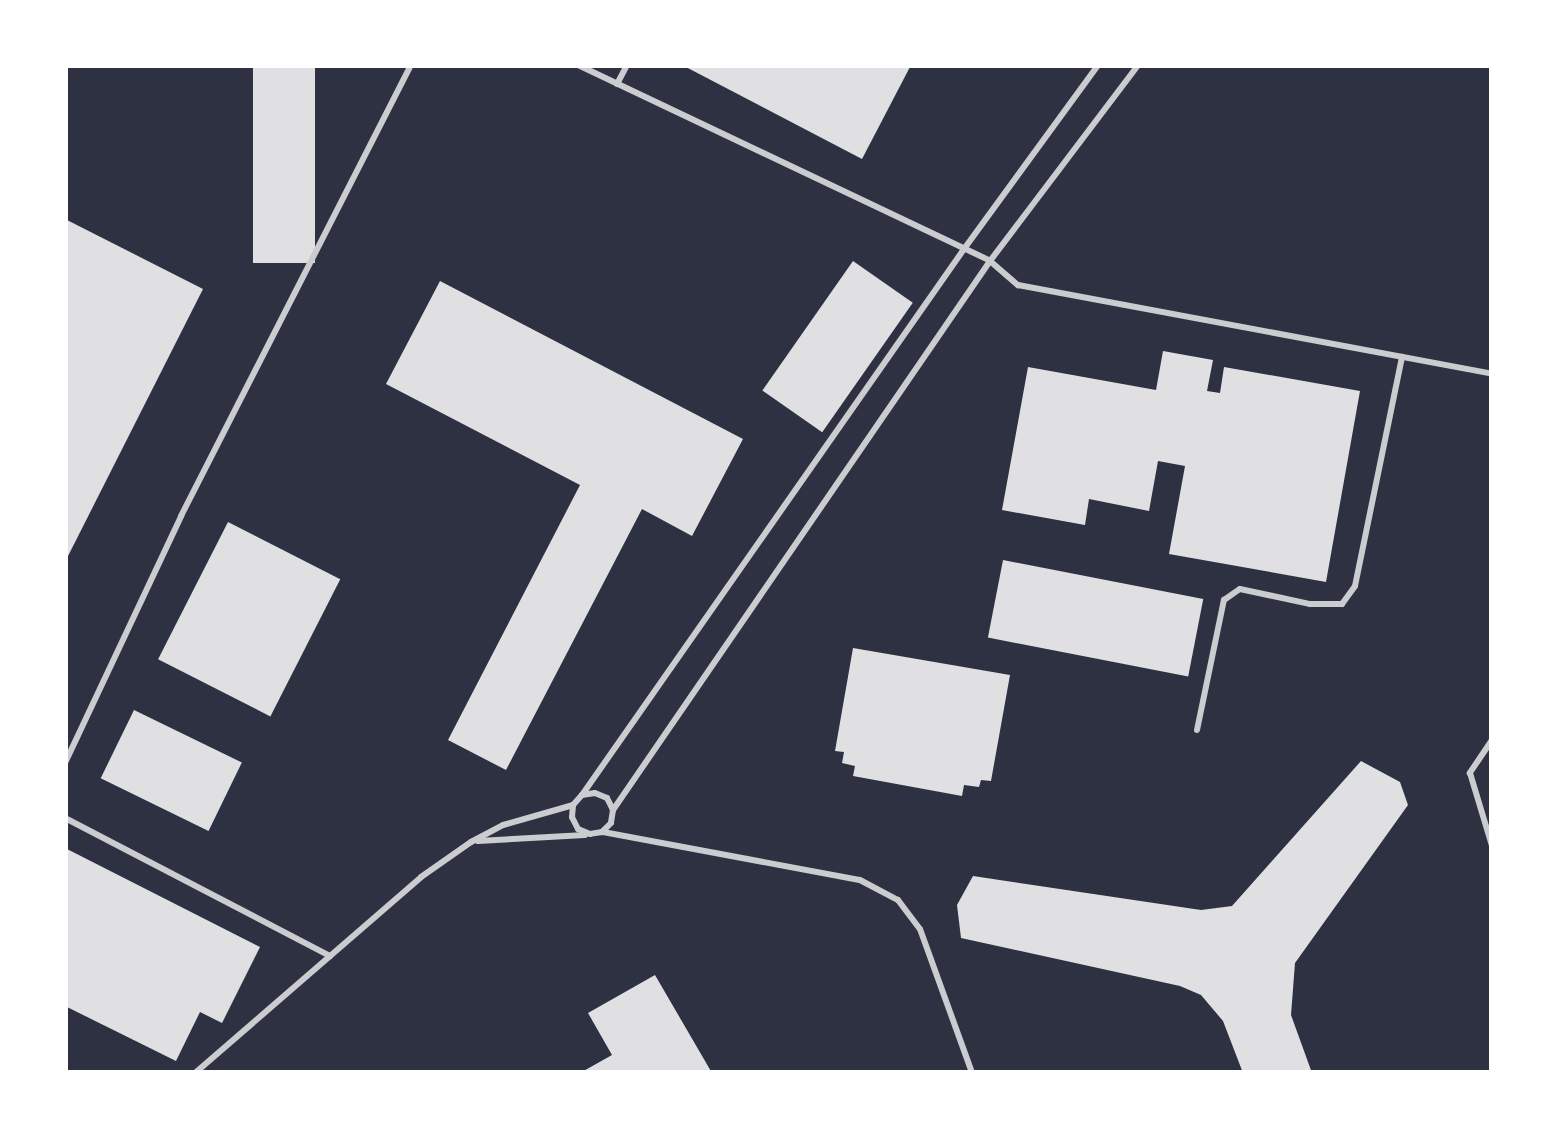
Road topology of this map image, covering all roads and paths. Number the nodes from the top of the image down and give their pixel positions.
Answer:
1 (412, 65) edge
2 (578, 65) edge
3 (628, 65) edge
4 (1098, 65) edge
5 (1138, 65) edge
6 (618, 84) junction
7 (964, 248) junction
8 (990, 261) junction
9 (1402, 357) junction
10 (1492, 374) edge
11 (1197, 730) dead end
12 (1492, 740) edge
13 (65, 763) edge
14 (582, 795) junction
15 (573, 804) junction
16 (613, 810) junction
17 (65, 818) edge
18 (602, 832) junction
19 (590, 834) junction
20 (472, 842) junction
21 (1492, 846) edge
22 (330, 956) junction
23 (195, 1073) edge
24 (972, 1073) edge

1 - 13 lane
2 - 6 lane
3 - 6 lane
4 - 7 lane
5 - 8 lane
6 - 7 lane
7 - 8 lane
7 - 14 lane
8 - 9 lane
8 - 16 lane
9 - 10 lane
9 - 11 lane
12 - 21 lane
14 - 15 lane
14 - 16 lane
15 - 19 lane
15 - 20 lane
16 - 18 lane
17 - 22 lane
18 - 19 lane
18 - 24 lane
19 - 20 lane
20 - 22 lane
22 - 23 lane

